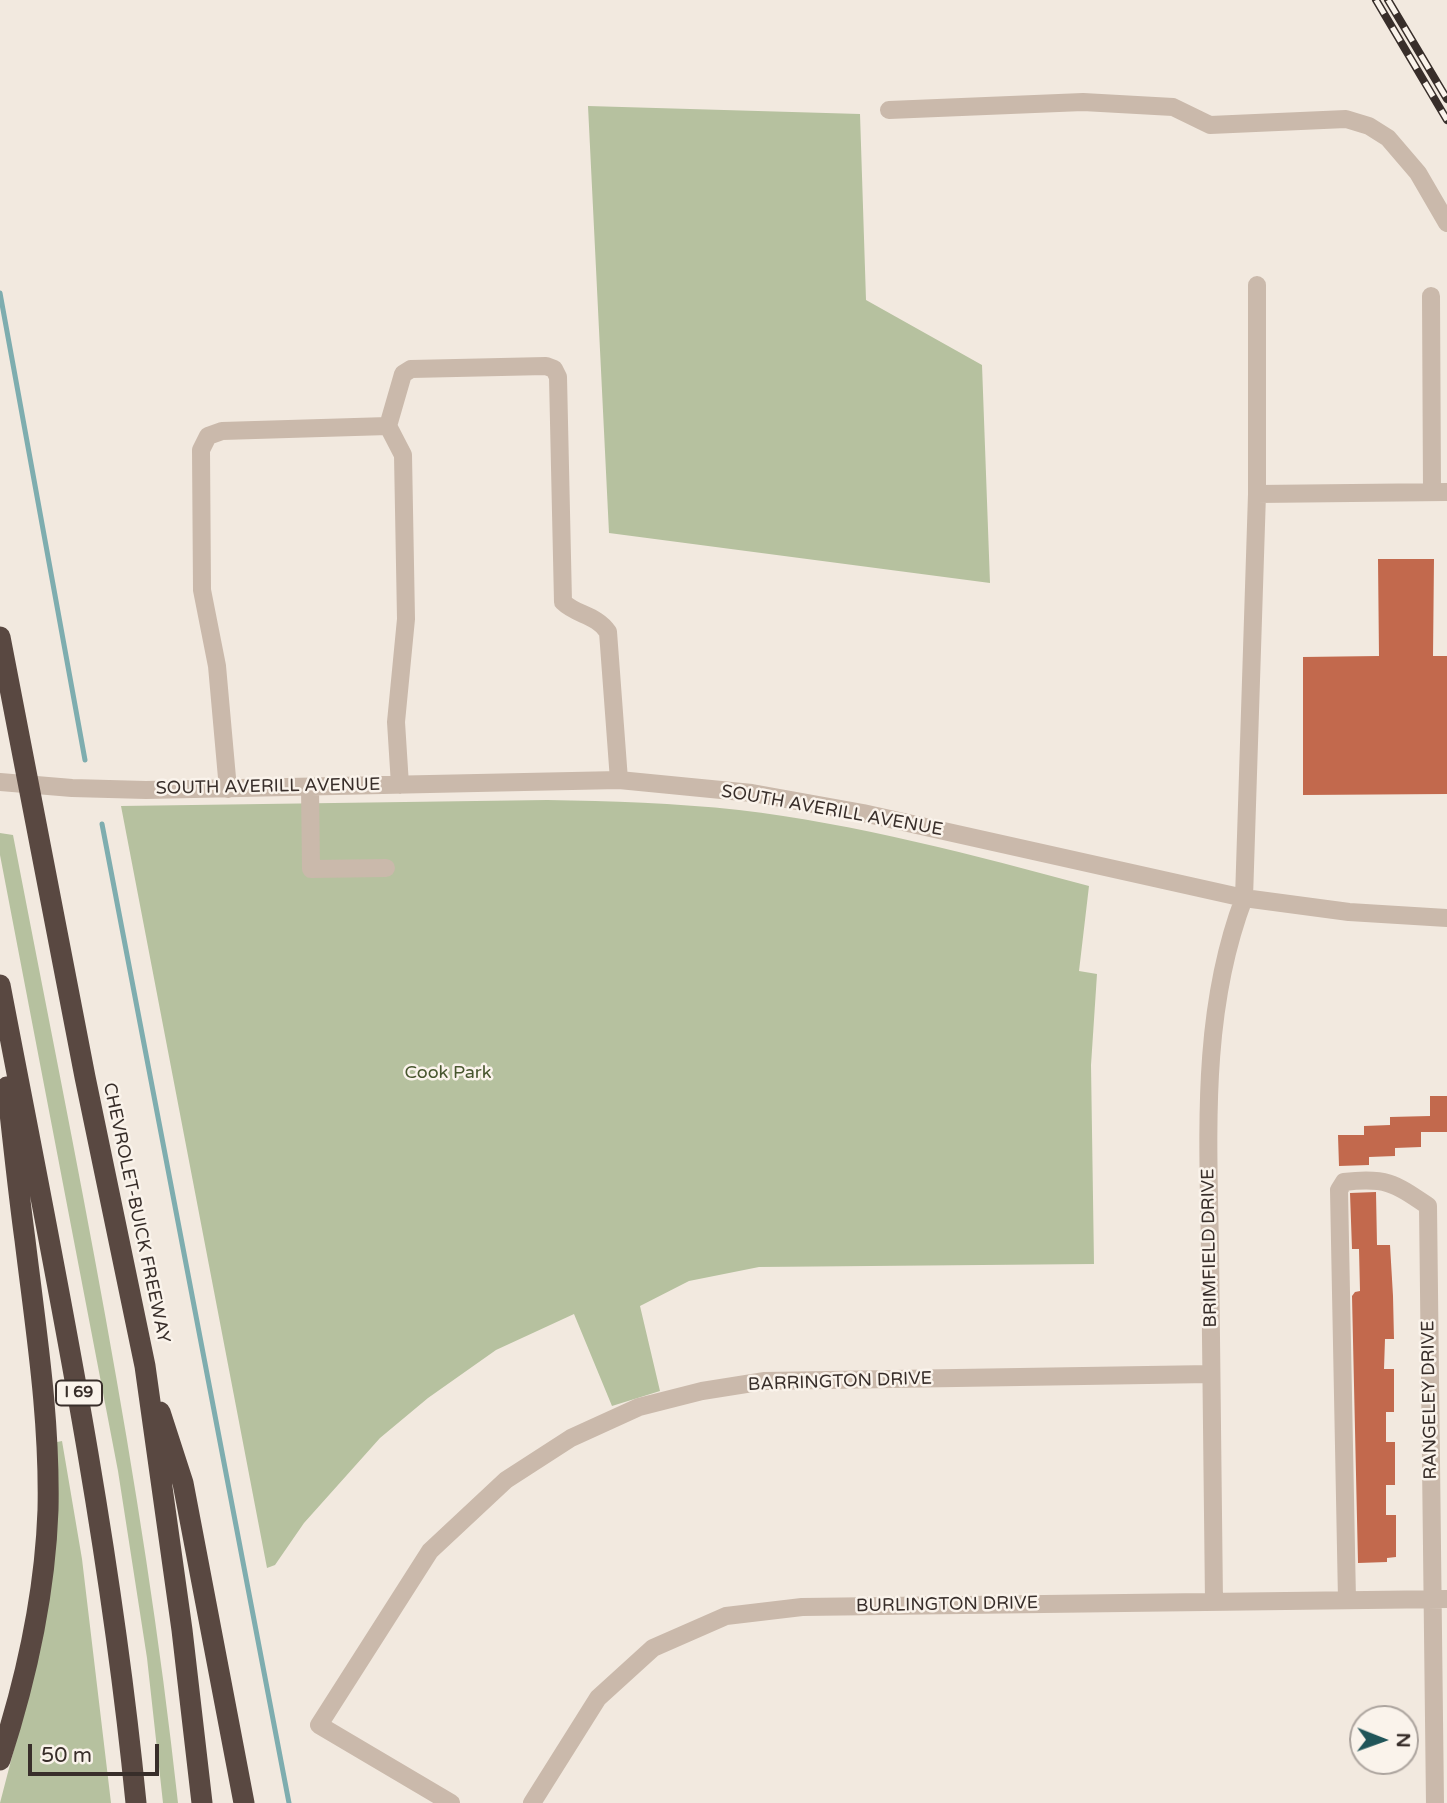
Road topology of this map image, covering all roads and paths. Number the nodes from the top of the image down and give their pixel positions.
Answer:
1 (889, 110) dead end
2 (1447, 223) edge
3 (1257, 285) dead end
4 (1431, 296) dead end
5 (388, 426) junction
6 (1439, 492) edge
7 (1257, 494) junction
8 (0, 637) edge
9 (619, 780) junction
10 (0, 782) edge
11 (400, 785) junction
12 (310, 787) junction
13 (228, 789) junction
14 (386, 868) dead end
15 (1244, 898) junction
16 (1447, 918) edge
17 (0, 985) edge
18 (0, 1029) edge
19 (145, 1366) junction
20 (1211, 1374) junction
21 (1439, 1599) edge
22 (1346, 1600) junction
23 (1214, 1602) junction
24 (0, 1760) edge
25 (136, 1803) edge
26 (202, 1803) edge
27 (244, 1803) edge
28 (451, 1803) edge
29 (532, 1803) edge
30 (1435, 1803) edge

1 - 2 street
3 - 7 street, BRIMFIELD DRIVE
4 - 6 street
5 - 9 street
5 - 11 street
5 - 13 street
6 - 7 street
7 - 15 street, BRIMFIELD DRIVE
8 - 19 highway, CHEVROLET-BUICK FREEWAY
9 - 11 street, SOUTH AVERILL AVENUE
9 - 15 street, SOUTH AVERILL AVENUE
10 - 13 street, SOUTH AVERILL AVENUE
11 - 12 street, SOUTH AVERILL AVENUE
12 - 13 street, SOUTH AVERILL AVENUE
12 - 14 street
15 - 16 street, SOUTH AVERILL AVENUE
15 - 20 street, BRIMFIELD DRIVE
17 - 25 highway, I 69
18 - 24 highway
19 - 26 highway, CHEVROLET-BUICK FREEWAY
19 - 27 highway
20 - 23 street, BRIMFIELD DRIVE
20 - 28 street, BARRINGTON DRIVE
21 - 22 street, BURLINGTON DRIVE
21 - 22 street, RANGELEY DRIVE
21 - 30 street, RANGELEY DRIVE
22 - 23 street, BURLINGTON DRIVE
23 - 29 street, BURLINGTON DRIVE

